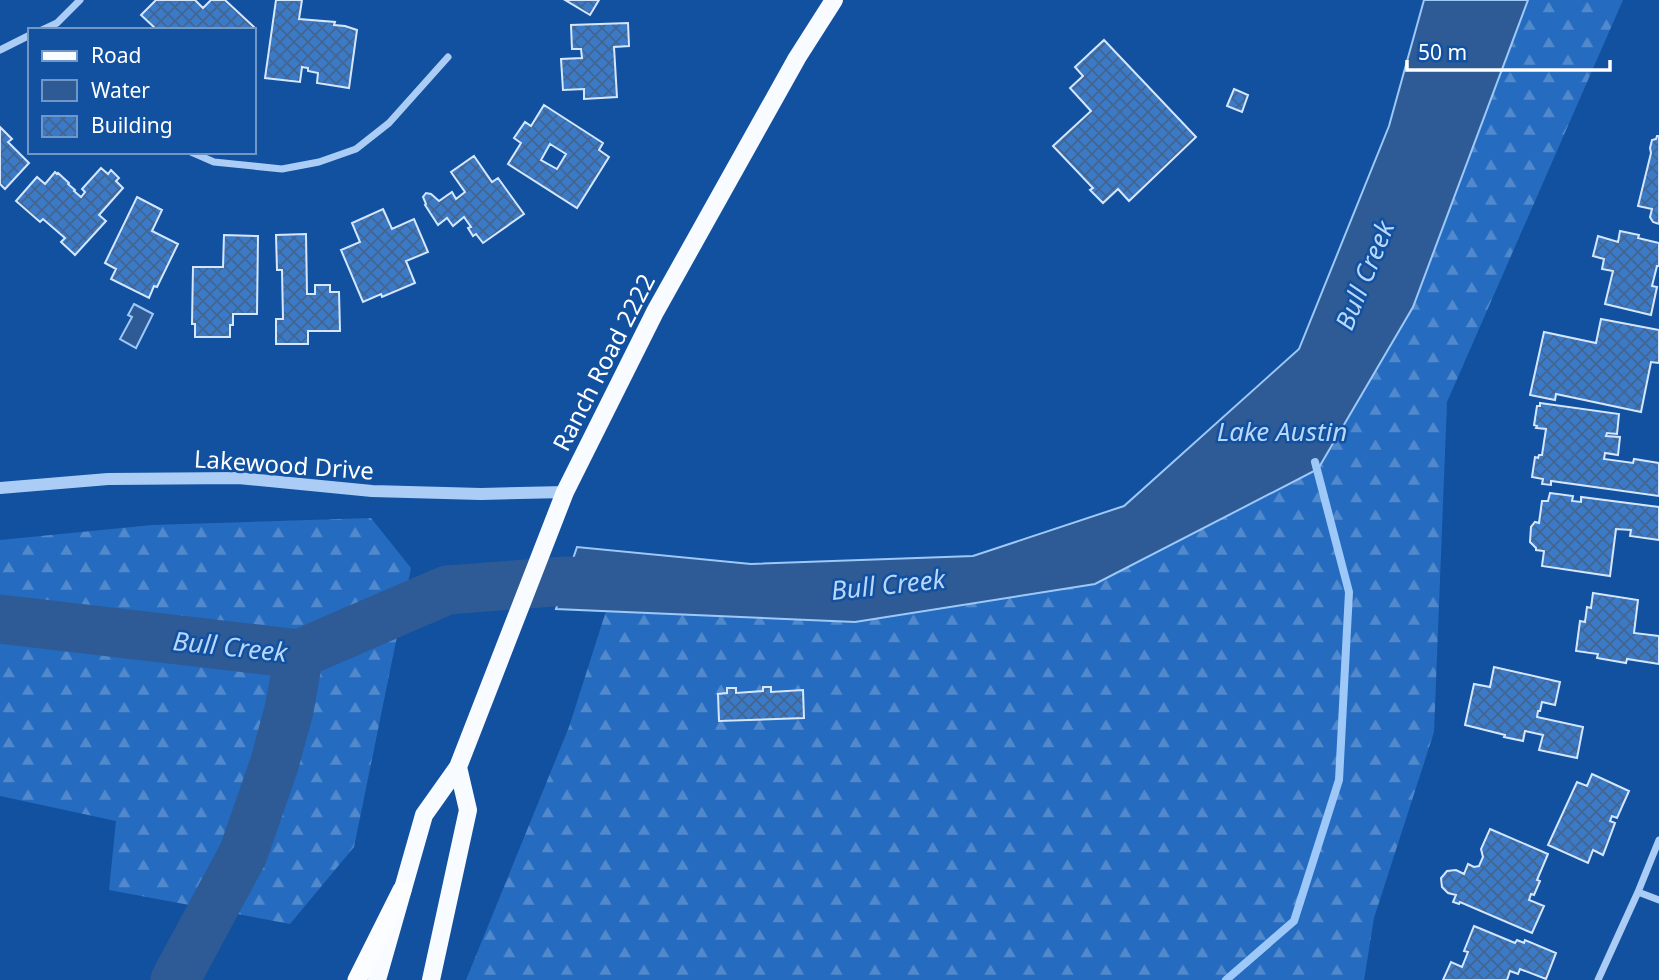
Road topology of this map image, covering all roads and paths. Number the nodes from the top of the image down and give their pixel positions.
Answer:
1 (80, 0) edge
2 (834, 0) edge
3 (57, 23) junction
4 (46, 28) edge
5 (61, 28) edge
6 (28, 37) edge
7 (0, 50) edge
8 (448, 57) dead end
9 (196, 154) edge
10 (0, 488) edge
11 (565, 492) junction
12 (458, 767) junction
13 (1659, 840) edge
14 (402, 890) junction
15 (1638, 892) junction
16 (1659, 900) edge
17 (357, 980) edge
18 (377, 980) edge
19 (431, 980) edge
20 (1598, 980) edge

1 - 3 street
2 - 11 main road, Ranch Road 2222
3 - 4 street
3 - 5 street
6 - 7 street
8 - 9 street
10 - 11 street, Lakewood Drive
11 - 12 main road, Ranch Road 2222
12 - 14 main road, Ranch Road 2222
12 - 19 main road
13 - 15 street
14 - 17 highway
14 - 18 main road, Ranch Road 2222
15 - 16 street
15 - 20 street

